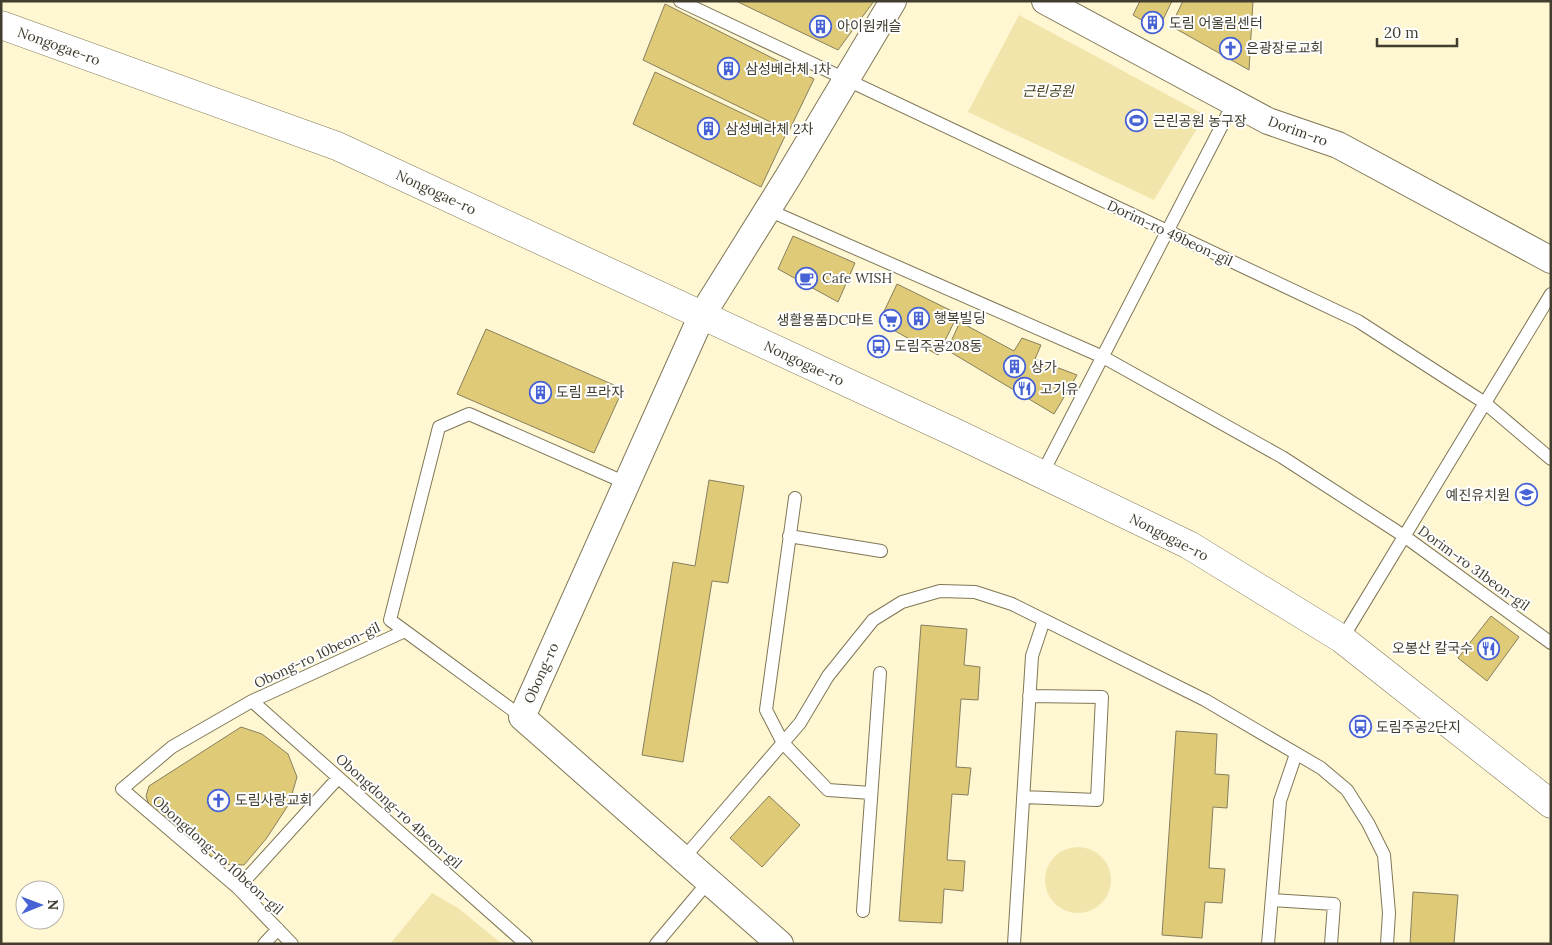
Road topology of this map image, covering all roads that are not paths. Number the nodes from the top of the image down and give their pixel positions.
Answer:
1 (680, 1) edge
2 (893, 1) edge
3 (1045, 1) edge
4 (1, 25) edge
5 (845, 80) junction
6 (1234, 102) junction
7 (768, 210) junction
8 (1168, 232) junction
9 (1551, 260) edge
10 (1551, 294) edge
11 (702, 315) junction
12 (1102, 357) junction
13 (1485, 403) junction
14 (1551, 459) edge
15 (1042, 474) junction
16 (626, 483) junction
17 (794, 498) dead end
18 (789, 536) junction
19 (1404, 536) junction
20 (881, 551) dead end
21 (1044, 620) junction
22 (406, 631) junction
23 (1342, 639) junction
24 (1551, 643) edge
25 (880, 673) dead end
26 (1029, 696) junction
27 (252, 701) junction
28 (522, 717) junction
29 (783, 743) junction
30 (1296, 754) junction
31 (338, 778) junction
32 (122, 789) joint
33 (871, 792) junction
34 (1023, 797) junction
35 (1551, 804) edge
36 (683, 858) junction
37 (709, 881) junction
38 (238, 888) junction
39 (1272, 900) junction
40 (862, 911) dead end
41 (278, 929) junction
42 (264, 944) edge
43 (292, 944) edge
44 (526, 944) edge
45 (656, 944) edge
46 (780, 944) edge
47 (1014, 944) edge
48 (1268, 944) edge
49 (1331, 944) edge
50 (1387, 944) edge

1 - 5 lane, Dorim-ro 49beon-gil
2 - 5 street
3 - 6 street, Dorim-ro
4 - 11 main road, Nongogae-ro
5 - 7 street
5 - 8 lane, Dorim-ro 49beon-gil
6 - 8 lane
6 - 9 street, Dorim-ro
7 - 11 street
7 - 12 lane
8 - 12 lane
8 - 13 lane, Dorim-ro 49beon-gil
10 - 13 lane, Dorim-ro 31beon-gil
11 - 15 main road, Nongogae-ro
11 - 16 street, Obong-ro
12 - 15 lane
12 - 19 lane
13 - 14 lane
13 - 19 lane, Dorim-ro 31beon-gil
15 - 23 main road, Nongogae-ro
16 - 22 lane
16 - 28 street, Obong-ro
17 - 18 lane
18 - 20 lane
18 - 29 lane
19 - 23 lane, Dorim-ro 31beon-gil
19 - 24 lane, Dorim-ro 31beon-gil
21 - 26 lane
21 - 29 lane
21 - 30 lane
22 - 27 lane, Obong-ro 10beon-gil
22 - 28 lane
23 - 35 main road, Nongogae-ro
25 - 33 lane
26 - 34 lane
26 - 34 lane
27 - 31 lane, Obongdong-ro 4beon-gil
27 - 32 lane, Obong-ro 10beon-gil
28 - 36 street, Obong-ro
29 - 33 lane
29 - 36 lane
30 - 39 lane
30 - 50 lane
31 - 38 lane
31 - 44 lane, Obongdong-ro 4beon-gil
32 - 38 lane, Obongdong-ro 10beon-gil
33 - 40 lane
34 - 47 lane
36 - 37 street, Obong-ro
37 - 45 lane
37 - 46 street, Obong-ro
38 - 41 lane, Obongdong-ro 10beon-gil
39 - 48 lane
39 - 49 lane
41 - 42 lane
41 - 43 lane, Obongdong-ro 10beon-gil

